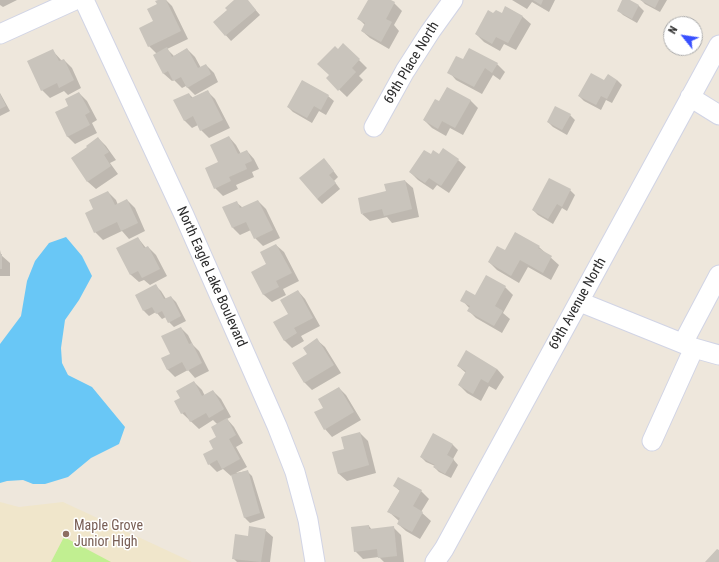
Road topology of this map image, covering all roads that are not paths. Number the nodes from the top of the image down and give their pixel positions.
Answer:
1 (75, 0) edge
2 (84, 0) edge
3 (453, 0) edge
4 (0, 34) edge
5 (719, 45) edge
6 (690, 97) junction
7 (719, 115) edge
8 (374, 127) dead end
9 (719, 275) edge
10 (580, 302) junction
11 (688, 345) junction
12 (719, 355) edge
13 (652, 441) dead end
14 (315, 562) edge
15 (435, 562) edge

1 - 4 street
2 - 14 street, North Eagle Lake Boulevard
3 - 8 street, 69th Place North
5 - 6 street, 69th Avenue North
6 - 7 street
6 - 10 street, 69th Avenue North
9 - 11 street
10 - 11 street
10 - 15 street, 69th Avenue North
11 - 12 street
11 - 13 street

